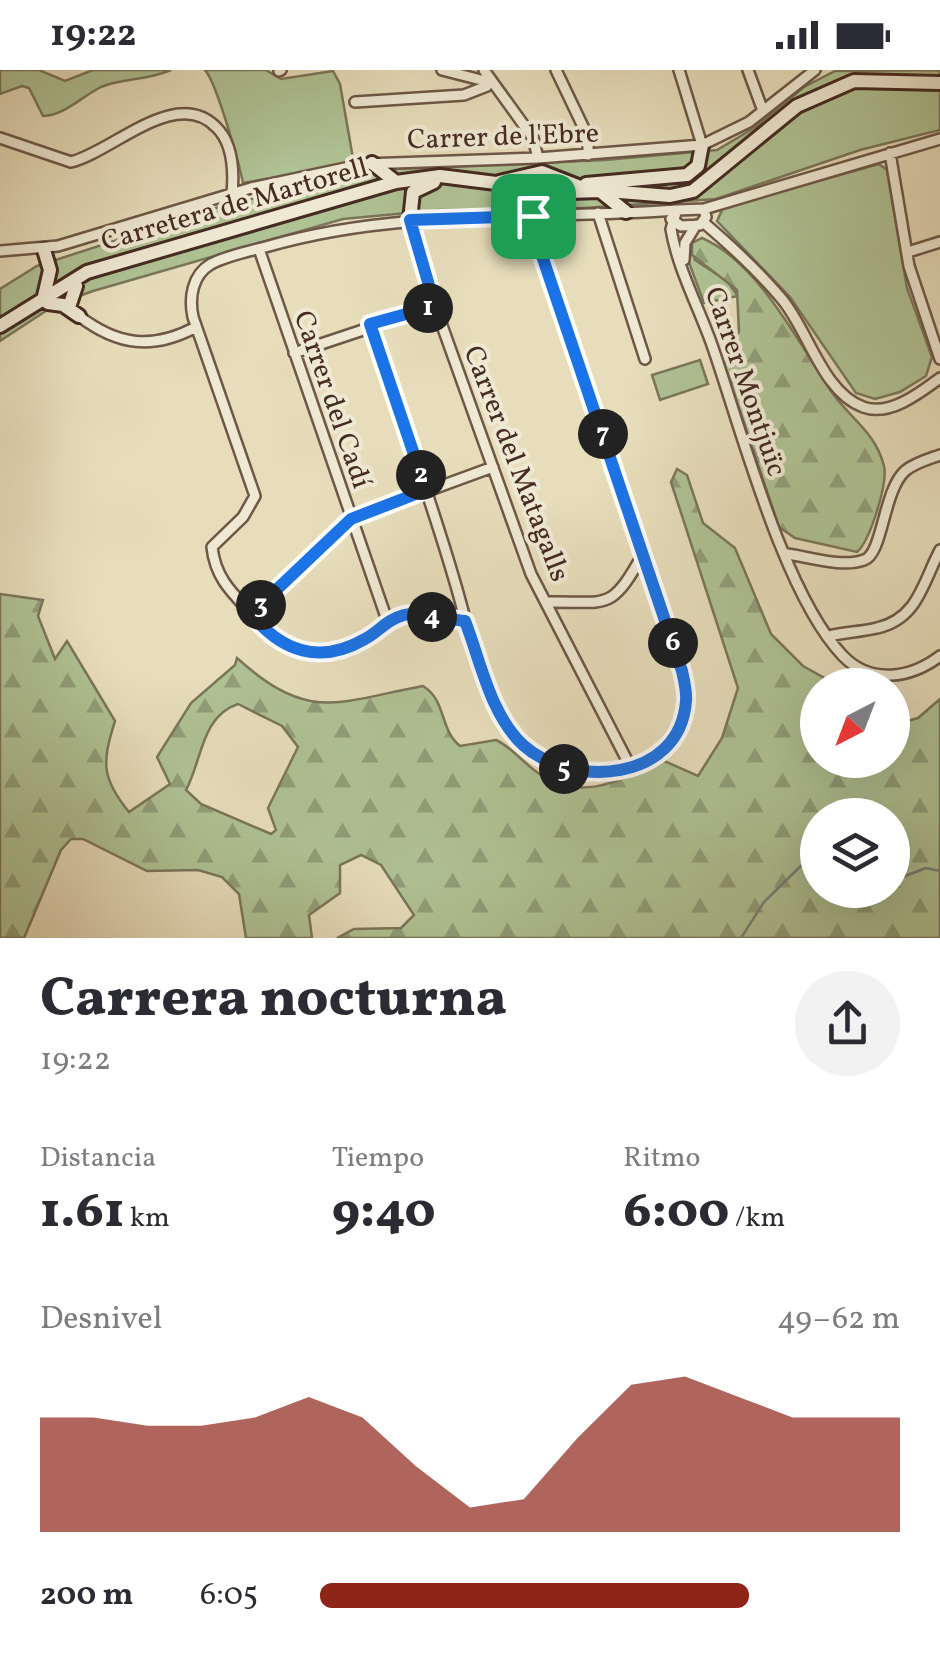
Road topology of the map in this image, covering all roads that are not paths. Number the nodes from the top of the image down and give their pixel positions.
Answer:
1 (442, 70) edge
2 (556, 70) edge
3 (680, 70) edge
4 (748, 70) edge
5 (815, 70) edge
6 (487, 80) edge
7 (940, 86) edge
8 (355, 102) dead end
9 (763, 112) junction
10 (0, 138) edge
11 (940, 139) edge
12 (702, 144) junction
13 (890, 153) junction
14 (588, 155) junction
15 (538, 158) junction
16 (372, 163) junction
17 (534, 174) junction
18 (464, 180) junction
19 (556, 180) junction
20 (396, 182) junction
21 (496, 183) junction
22 (577, 186) junction
23 (600, 191) junction
24 (232, 194) junction
25 (513, 194) dead end
26 (532, 197) junction
27 (553, 197) junction
28 (704, 209) junction
29 (677, 210) junction
30 (626, 212) junction
31 (650, 212) junction
32 (598, 213) junction
33 (533, 216) junction
34 (511, 218) junction
35 (410, 220) junction
36 (674, 221) junction
37 (700, 224) junction
38 (940, 242) edge
39 (259, 249) junction
40 (44, 250) junction
41 (0, 251) edge
42 (908, 252) junction
43 (684, 268) junction
44 (50, 270) junction
45 (81, 278) junction
46 (52, 301) junction
47 (435, 306) junction
48 (79, 316) joint
49 (195, 322) junction
50 (370, 324) junction
51 (0, 326) edge
52 (0, 336) edge
53 (179, 336) junction
54 (200, 339) junction
55 (294, 354) junction
56 (645, 359) dead end
57 (940, 359) edge
58 (940, 378) edge
59 (940, 455) edge
60 (493, 467) junction
61 (426, 490) junction
62 (351, 519) junction
63 (940, 550) edge
64 (644, 554) junction
65 (787, 554) junction
66 (547, 602) junction
67 (251, 614) junction
68 (388, 620) junction
69 (465, 621) junction
70 (829, 636) junction
71 (940, 656) edge
72 (631, 768) junction

1 - 6 street
2 - 14 street
3 - 12 street
4 - 9 street
5 - 9 street, Carrer de l'Ebre
6 - 8 street
6 - 15 street
7 - 23 main road
9 - 12 street, Carrer de l'Ebre
10 - 24 street
11 - 13 street
12 - 14 street, Carrer de l'Ebre
12 - 22 main road
13 - 28 street
13 - 42 street
14 - 15 street, Carrer de l'Ebre
15 - 16 street, Carrer de l'Ebre
16 - 20 main road
16 - 24 street, Carrer de l'Ebre
17 - 19 main road
17 - 21 main road
17 - 26 main road
18 - 20 main road, Carretera de Martorell
18 - 21 main road, Carretera de Martorell
18 - 35 main road
19 - 22 main road
19 - 27 main road
20 - 45 main road, Carretera de Martorell
21 - 26 main road
22 - 23 main road
23 - 27 main road
23 - 30 main road
24 - 40 street, Carrer de l'Ebre
25 - 34 street
26 - 27 main road
28 - 29 street
28 - 37 street
29 - 31 street
29 - 36 street
30 - 31 street
30 - 32 street
31 - 36 street
32 - 33 street
32 - 56 street
33 - 34 street
33 - 64 street
34 - 35 street
35 - 39 street
35 - 47 street, Carrer del Matagalls
36 - 37 street
36 - 43 street, Carrer Montjuïc
37 - 43 street
37 - 58 street
38 - 42 street
39 - 49 street
39 - 55 street, Carrer del Cadí
40 - 41 street, Carrer de l'Ebre
40 - 44 main road
42 - 57 street
43 - 65 street, Carrer Montjuïc
44 - 45 main road
44 - 46 main road
45 - 46 main road, Carretera de Martorell
45 - 46 main road
46 - 48 main road
46 - 51 main road, Carretera de Martorell
46 - 52 main road
47 - 50 street
47 - 60 street, Carrer del Matagalls
48 - 53 street
49 - 53 street
49 - 54 street
50 - 55 street
50 - 61 street
53 - 54 street
54 - 67 street
55 - 62 street, Carrer del Cadí
59 - 65 street
60 - 61 street
60 - 66 street, Carrer del Matagalls
61 - 62 street
61 - 69 street
62 - 67 street
62 - 68 street, Carrer del Cadí
63 - 70 street
64 - 66 street
64 - 72 street
65 - 70 street, Carrer Montjuïc
66 - 72 street, Carrer del Matagalls
67 - 68 street
68 - 69 street
69 - 72 street
70 - 71 street, Carrer Montjuïc

